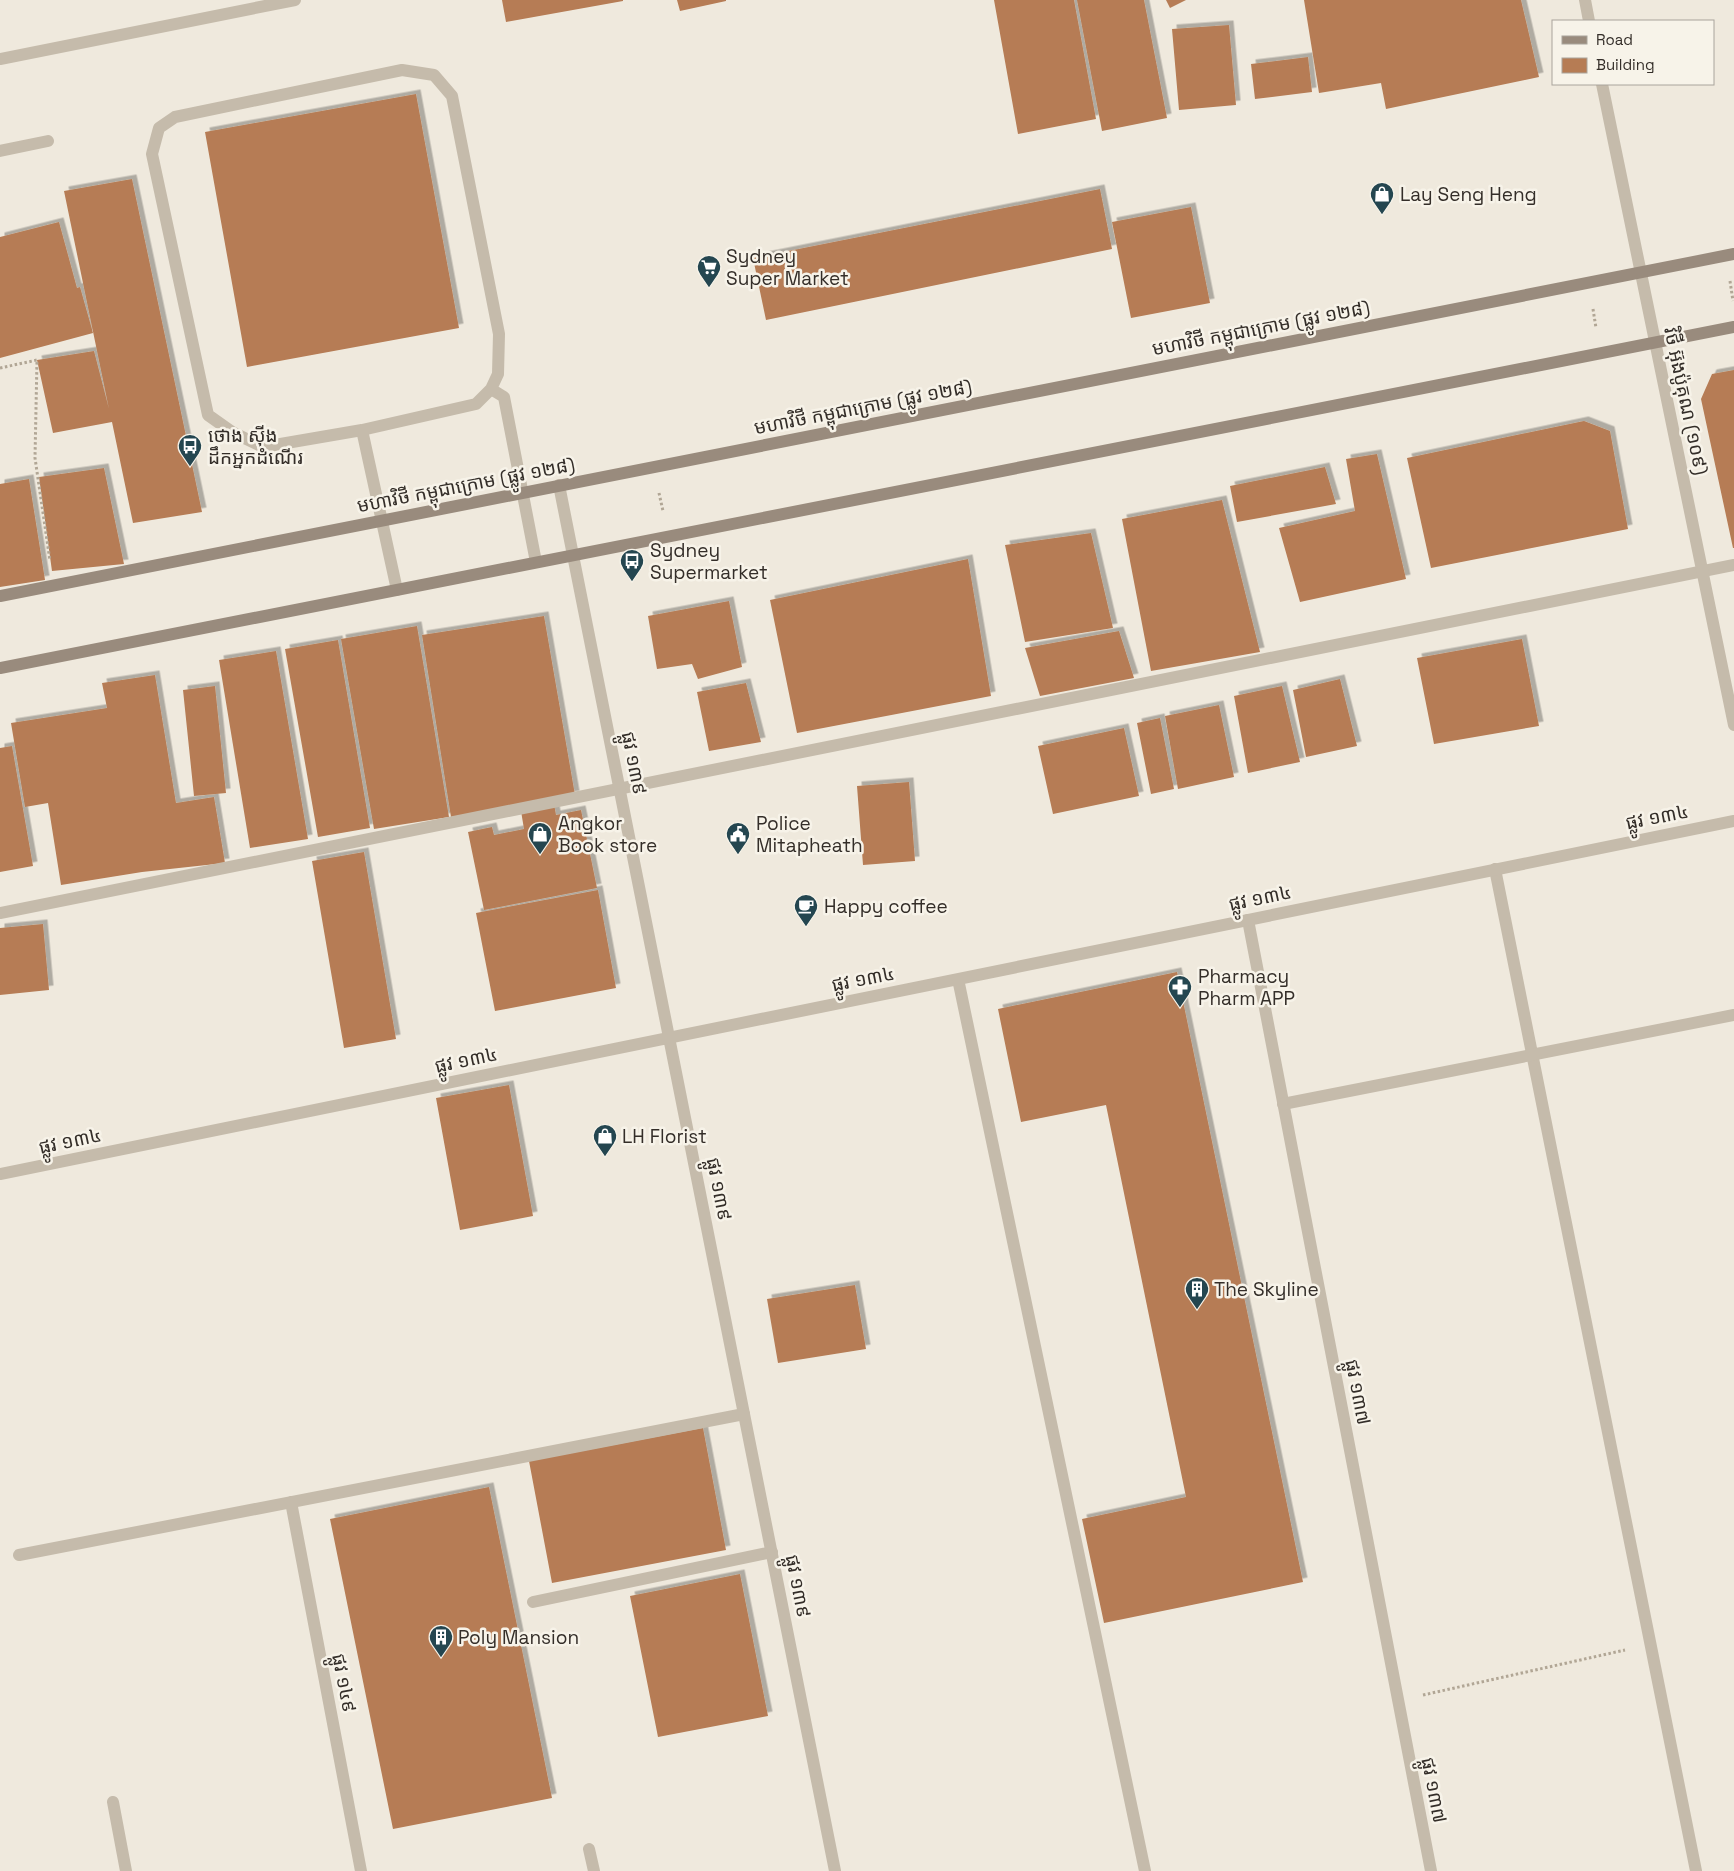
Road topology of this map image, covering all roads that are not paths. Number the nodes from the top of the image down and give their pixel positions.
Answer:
1 (295, 0) edge
2 (1585, 0) edge
3 (1589, 20) edge
4 (0, 59) edge
5 (1602, 85) edge
6 (48, 141) dead end
7 (0, 151) edge
8 (1734, 254) edge
9 (1641, 272) junction
10 (1734, 327) edge
11 (1655, 342) junction
12 (491, 389) junction
13 (362, 430) junction
14 (559, 485) junction
15 (523, 493) junction
16 (383, 520) junction
17 (573, 555) junction
18 (536, 562) junction
19 (1734, 565) edge
20 (1702, 571) junction
21 (397, 590) junction
22 (0, 596) edge
23 (0, 668) edge
24 (1734, 725) edge
25 (620, 790) junction
26 (1734, 821) edge
27 (1495, 870) junction
28 (0, 913) edge
29 (1248, 920) junction
30 (958, 979) junction
31 (1734, 1015) edge
32 (669, 1038) junction
33 (1532, 1056) junction
34 (1283, 1104) junction
35 (0, 1174) edge
36 (744, 1414) junction
37 (291, 1502) junction
38 (772, 1552) junction
39 (19, 1555) dead end
40 (533, 1602) dead end
41 (113, 1802) dead end
42 (589, 1849) dead end
43 (126, 1871) edge
44 (361, 1871) edge
45 (594, 1871) edge
46 (835, 1871) edge
47 (1145, 1871) edge
48 (1431, 1871) edge
49 (1696, 1871) edge

1 - 4 street
2 - 3 street
5 - 9 street, វិថី អ៊ុងប៉ូគុណ (១០៩)
6 - 7 street
8 - 9 main road, មហាវិថី កម្ពុជាក្រោម (ផ្លូវ ១២៨)
9 - 11 street, វិថី អ៊ុងប៉ូគុណ (១០៩)
9 - 14 main road, មហាវិថី កម្ពុជាក្រោម (ផ្លូវ ១២៨)
10 - 11 main road
11 - 17 main road
11 - 20 street, វិថី អ៊ុងប៉ូគុណ (១០៩)
12 - 13 street
12 - 13 street
12 - 15 street
13 - 16 street
14 - 15 main road, មហាវិថី កម្ពុជាក្រោម (ផ្លូវ ១២៨)
14 - 17 street, ផ្លូវ ១៣៩
15 - 16 main road, មហាវិថី កម្ពុជាក្រោម (ផ្លូវ ១២៨)
15 - 18 street
16 - 21 street
16 - 22 main road, មហាវិថី កម្ពុជាក្រោម (ផ្លូវ ១២៨)
17 - 18 main road
17 - 25 street, ផ្លូវ ១៣៩
18 - 21 main road
19 - 20 street
20 - 24 street, វិថី អ៊ុងប៉ូគុណ (១០៩)
20 - 25 street
21 - 23 main road
25 - 28 street
25 - 32 street, ផ្លូវ ១៣៩
26 - 27 street, ផ្លូវ ១៣៤
27 - 29 street, ផ្លូវ ១៣៤
27 - 33 street
29 - 30 street, ផ្លូវ ១៣៤
29 - 34 street, ផ្លូវ ១៣៧
30 - 32 street, ផ្លូវ ១៣៤
30 - 47 street
31 - 33 street
32 - 35 street, ផ្លូវ ១៣៤
32 - 36 street, ផ្លូវ ១៣៩
33 - 34 street
33 - 49 street
34 - 48 street, ផ្លូវ ១៣៧
36 - 37 street
36 - 38 street, ផ្លូវ ១៣៩
37 - 39 street
37 - 44 street, ផ្លូវ ១៤៩
38 - 40 street
38 - 46 street, ផ្លូវ ១៣៩
41 - 43 street
42 - 45 street

